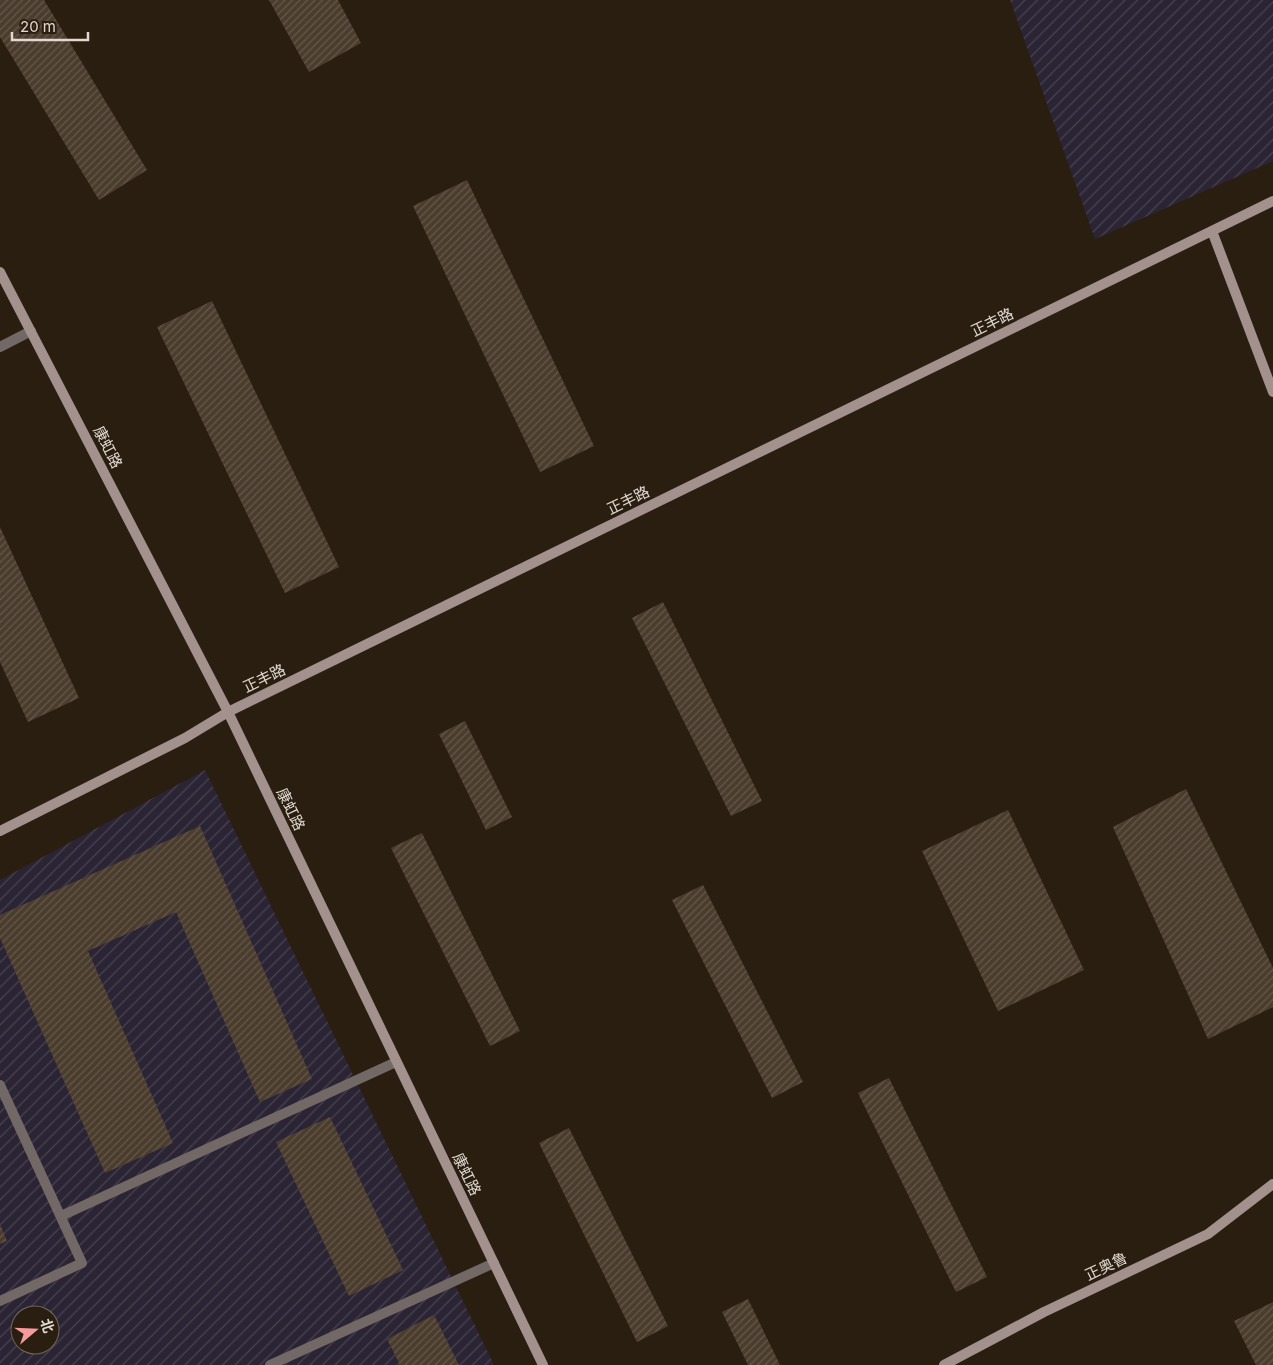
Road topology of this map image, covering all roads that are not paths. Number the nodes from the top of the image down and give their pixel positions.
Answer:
1 (1273, 201) edge
2 (1212, 231) junction
3 (0, 272) edge
4 (31, 331) junction
5 (0, 347) edge
6 (1273, 392) edge
7 (228, 712) junction
8 (0, 831) edge
9 (396, 1062) junction
10 (0, 1084) edge
11 (1273, 1184) edge
12 (61, 1216) junction
13 (494, 1263) junction
14 (0, 1301) edge
15 (270, 1365) edge
16 (543, 1365) edge
17 (944, 1365) edge

1 - 2 street, 正丰路
2 - 6 street
2 - 7 street, 正丰路
3 - 4 street, 康虹路
4 - 5 street
4 - 7 street, 康虹路
7 - 8 street, 正丰路
7 - 9 street, 康虹路
9 - 12 street
9 - 13 street, 康虹路
10 - 12 street
11 - 17 street, 正奥鲁
12 - 14 street
13 - 15 street
13 - 16 street, 康虹路

